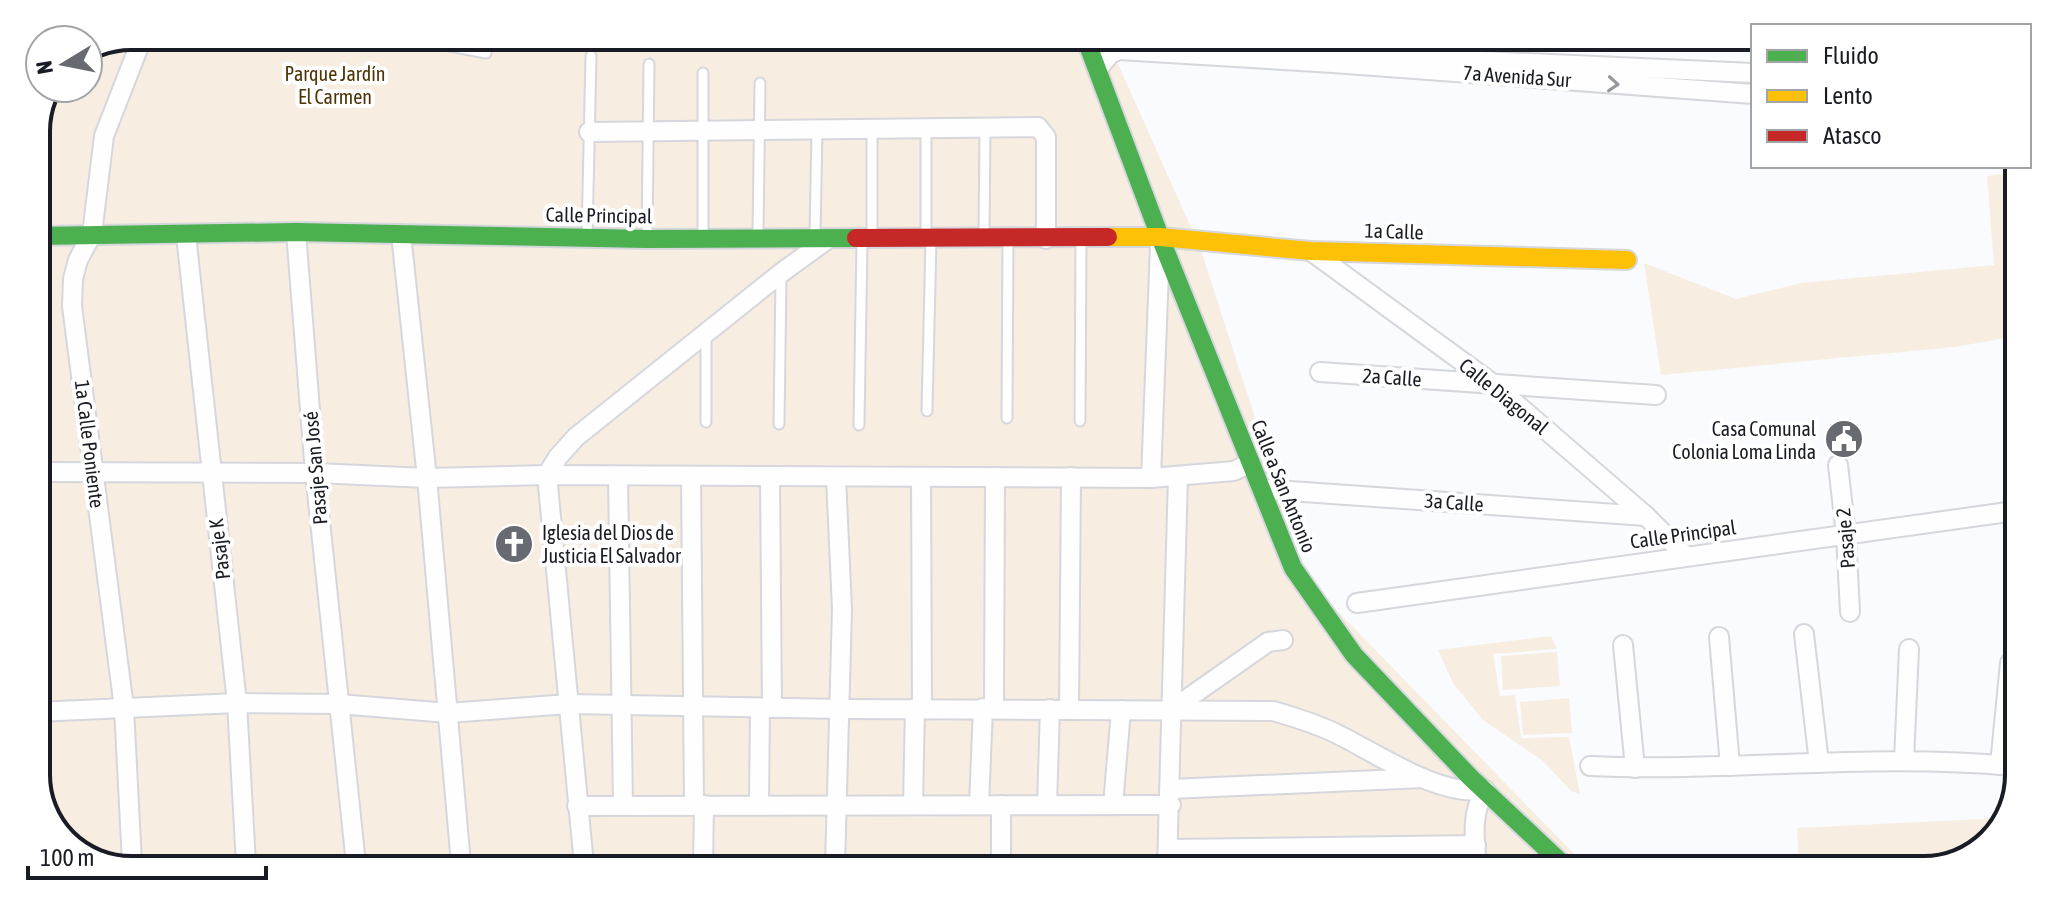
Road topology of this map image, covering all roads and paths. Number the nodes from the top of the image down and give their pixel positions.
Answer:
1 (138, 50) edge
2 (470, 50) edge
3 (1090, 50) edge
4 (1119, 50) edge
5 (1119, 50) edge
6 (1357, 50) edge
7 (486, 53) dead end
8 (591, 56) dead end
9 (649, 64) dead end
10 (1097, 70) junction
11 (703, 73) dead end
12 (1751, 73) edge
13 (760, 83) dead end
14 (1751, 94) edge
15 (926, 128) junction
16 (985, 128) junction
17 (817, 129) junction
18 (872, 129) junction
19 (759, 130) junction
20 (649, 131) junction
21 (702, 131) junction
22 (589, 132) junction
23 (296, 232) junction
24 (92, 234) junction
25 (401, 234) junction
26 (186, 235) junction
27 (50, 236) edge
28 (587, 237) junction
29 (1160, 237) junction
30 (1008, 238) junction
31 (1081, 238) junction
32 (647, 239) junction
33 (703, 239) junction
34 (757, 239) junction
35 (822, 239) junction
36 (867, 239) junction
37 (928, 239) junction
38 (984, 239) junction
39 (1046, 239) junction
40 (1311, 251) junction
41 (1627, 260) dead end
42 (781, 273) junction
43 (706, 332) junction
44 (1320, 372) dead end
45 (1493, 384) junction
46 (1656, 395) dead end
47 (927, 411) dead end
48 (1007, 418) dead end
49 (1080, 421) dead end
50 (706, 422) dead end
51 (779, 424) dead end
52 (859, 425) dead end
53 (1250, 463) junction
54 (1838, 465) dead end
55 (50, 472) edge
56 (93, 472) junction
57 (210, 472) junction
58 (315, 473) junction
59 (547, 475) junction
60 (618, 476) junction
61 (691, 476) junction
62 (770, 476) junction
63 (1178, 476) junction
64 (836, 477) junction
65 (921, 477) junction
66 (995, 477) junction
67 (1071, 477) junction
68 (427, 478) junction
69 (1151, 478) junction
70 (1261, 489) junction
71 (2005, 512) edge
72 (1646, 516) junction
73 (1846, 535) junction
74 (1686, 556) junction
75 (1357, 603) dead end
76 (1850, 612) dead end
77 (1804, 634) dead end
78 (1719, 637) dead end
79 (1283, 640) dead end
80 (1623, 645) dead end
81 (1909, 649) dead end
82 (237, 703) junction
83 (339, 704) junction
84 (569, 704) junction
85 (693, 706) junction
86 (624, 707) junction
87 (124, 708) junction
88 (766, 708) junction
89 (918, 708) junction
90 (988, 708) junction
91 (840, 709) junction
92 (1059, 709) junction
93 (1121, 710) junction
94 (1171, 710) junction
95 (50, 711) edge
96 (448, 713) junction
97 (1904, 760) junction
98 (1819, 763) junction
99 (1590, 766) dead end
100 (1730, 766) junction
101 (2005, 766) edge
102 (1635, 768) junction
103 (1424, 778) junction
104 (1485, 790) junction
105 (1170, 797) junction
106 (623, 805) junction
107 (699, 805) junction
108 (759, 805) junction
109 (913, 805) junction
110 (979, 805) junction
111 (1001, 805) junction
112 (1047, 805) junction
113 (1113, 805) junction
114 (577, 806) junction
115 (836, 806) junction
116 (1476, 845) junction
117 (132, 856) edge
118 (245, 856) edge
119 (355, 856) edge
120 (460, 856) edge
121 (583, 856) edge
122 (702, 856) edge
123 (835, 856) edge
124 (1001, 856) edge
125 (1168, 856) edge
126 (1215, 856) edge
127 (1476, 856) edge
128 (1554, 856) edge

1 - 24 street, 1a Calle Poniente
2 - 7 lane
3 - 10 street, Calle a San Antonio
10 -> 4 street, 7a Avenida Sur
5 -> 14 street, 7a Avenida Sur
6 - 12 street, 7a Avenida Sur
8 - 22 lane
9 - 20 lane
10 - 29 street, Calle a San Antonio
11 - 21 lane
13 - 19 lane
15 - 16 street
15 - 18 street
15 - 37 lane
16 - 38 lane
16 - 39 street
17 - 18 street
17 - 19 street
17 - 35 lane
18 - 36 lane
19 - 21 street
19 - 34 lane
20 - 21 street
20 - 22 street
20 - 32 lane
21 - 33 lane
22 - 28 lane
23 - 25 street, Calle Principal
23 - 26 street, Calle Principal
23 - 58 street, Pasaje San José
24 - 26 street, Calle Principal
24 - 27 street, Calle Principal
24 - 56 street, 1a Calle Poniente
25 - 28 street, Calle Principal
25 - 68 street
26 - 57 street, Pasaje K
28 - 32 street, Calle Principal
29 - 31 street, Calle Principal
29 - 40 street, 1a Calle
29 - 53 street, Calle a San Antonio
29 - 69 street
30 - 38 street, Calle Principal
30 - 39 street, Calle Principal
30 - 48 lane
31 - 39 street, Calle Principal
31 - 49 lane
32 - 33 street, Calle Principal
33 - 34 street, Calle Principal
34 - 35 street, Calle Principal
35 - 36 street, Calle Principal
35 - 42 street
36 - 37 street, Calle Principal
36 - 52 lane
37 - 38 street, Calle Principal
37 - 47 lane
40 - 41 street, 1a Calle
40 - 45 street, Calle Diagonal
42 - 43 street
42 - 51 lane
43 - 50 lane
43 - 59 street
44 - 45 street, 2a Calle
45 - 46 street, 2a Calle
45 - 72 street, Calle Diagonal
53 - 63 street
53 - 70 street, Calle a San Antonio
54 - 73 street, Pasaje 2
55 - 56 street
56 - 57 street
56 - 87 street, 1a Calle Poniente
57 - 58 street
57 - 82 street, Pasaje K
58 - 68 street
58 - 83 street, Pasaje San José
59 - 60 street
59 - 68 street
59 - 84 street
60 - 61 street
60 - 86 street
61 - 62 street
61 - 85 street
62 - 64 street
62 - 88 street
63 - 69 street
63 - 94 street
64 - 65 street
64 - 91 street
65 - 66 street
65 - 89 street
66 - 67 street
66 - 90 street
67 - 69 street
67 - 92 street
68 - 96 street
70 - 72 street, 3a Calle
70 - 104 street, Calle a San Antonio
71 - 73 street, Calle Principal
72 - 74 street, Calle Diagonal
73 - 74 street, Calle Principal
73 - 76 street, Pasaje 2
74 - 75 street, Calle Principal
77 - 98 street
78 - 100 street
79 - 94 street
80 - 102 street
81 - 97 street
82 - 83 street
82 - 87 street
82 - 118 street, Pasaje K
83 - 96 street
83 - 119 street, Pasaje San José
84 - 86 street
84 - 96 street
84 - 114 street
85 - 86 street
85 - 88 street
85 - 107 street
86 - 106 street
87 - 95 street
87 - 117 street, 1a Calle Poniente
88 - 91 street
88 - 108 street
89 - 90 street
89 - 91 street
89 - 109 street
90 - 92 street
90 - 110 street
91 - 115 street
92 - 93 street
92 - 112 street
93 - 94 street
93 - 113 street
94 - 103 street
94 - 105 street
96 - 120 street
97 - 98 street
97 - 101 street
98 - 100 street
99 - 102 street
100 - 102 street
103 - 104 street
103 - 105 street
104 - 116 street
104 - 128 street, Calle a San Antonio
105 - 113 street
105 - 125 street
106 - 107 street
106 - 114 street
107 - 108 street
107 - 122 street
108 - 115 street
109 - 110 street
109 - 115 street
110 - 111 street
111 - 112 street
111 - 124 street
112 - 113 street
114 - 121 street
115 - 123 street
116 - 126 street
116 - 127 street

